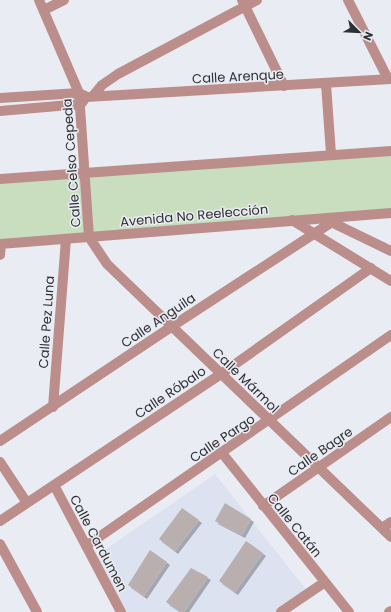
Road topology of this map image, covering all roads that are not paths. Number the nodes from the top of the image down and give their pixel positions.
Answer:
1 (39, 0) edge
2 (64, 0) edge
3 (257, 0) edge
4 (348, 0) edge
5 (243, 3) edge
6 (44, 10) junction
7 (390, 79) edge
8 (326, 84) junction
9 (284, 86) junction
10 (0, 98) edge
11 (85, 98) junction
12 (0, 111) edge
13 (391, 150) edge
14 (331, 154) junction
15 (85, 173) junction
16 (0, 179) edge
17 (391, 213) edge
18 (321, 217) junction
19 (292, 220) junction
20 (332, 222) junction
21 (313, 233) junction
22 (89, 237) junction
23 (66, 239) junction
24 (0, 248) edge
25 (391, 251) edge
26 (371, 268) junction
27 (391, 281) edge
28 (171, 327) junction
29 (391, 335) edge
30 (221, 374) junction
31 (53, 407) junction
32 (391, 416) edge
33 (269, 421) junction
34 (0, 441) edge
35 (222, 453) junction
36 (0, 462) edge
37 (318, 468) junction
38 (54, 485) junction
39 (27, 503) junction
40 (263, 506) junction
41 (0, 521) edge
42 (391, 522) edge
43 (382, 528) junction
44 (391, 537) edge
45 (0, 544) edge
46 (86, 546) junction
47 (325, 582) junction
48 (37, 612) edge
49 (121, 612) edge
50 (281, 612) edge
51 (349, 612) edge

1 - 6 street, Calle Celso Cepeda
2 - 6 street
3 - 5 street
4 - 7 street
5 - 9 street
5 - 11 street
6 - 11 street, Calle Celso Cepeda
7 - 8 street, Calle Arenque
8 - 9 street, Calle Arenque
8 - 14 street
9 - 11 street, Calle Arenque
10 - 11 street, Calle Arenque
11 - 12 street, Calle Arenque
11 - 15 street, Calle Celso Cepeda
13 - 14 street
14 - 15 street
15 - 16 street
15 - 22 street, Calle Celso Cepeda
17 - 18 street, Avenida No Reelección
18 - 19 street, Avenida No Reelección
18 - 20 street
19 - 21 street
19 - 22 street, Avenida No Reelección
20 - 21 street, Calle Anguila
20 - 25 street
21 - 26 street
21 - 28 street, Calle Anguila
22 - 23 street, Avenida No Reelección
22 - 28 street, Calle Mármol
23 - 24 street, Avenida No Reelección
23 - 31 street, Calle Pez Luna
26 - 27 street
26 - 30 street, Calle Róbalo
28 - 30 street, Calle Mármol
28 - 31 street, Calle Anguila
29 - 33 street, Calle Pargo
30 - 33 street, Calle Mármol
30 - 38 street, Calle Róbalo
31 - 34 street, Calle Anguila
32 - 37 street, Calle Bagre
33 - 35 street, Calle Pargo
33 - 37 street, Calle Mármol
35 - 40 street, Calle Catán
35 - 46 street, Calle Pargo
36 - 39 street
37 - 40 street, Calle Bagre
37 - 43 street, Calle Mármol
38 - 39 street, Calle Róbalo
38 - 46 street, Calle Cardumen
39 - 41 street, Calle Róbalo
40 - 47 street, Calle Catán
42 - 43 street
43 - 44 street, Calle Mármol
45 - 48 street
46 - 49 street, Calle Cardumen
47 - 50 street
47 - 51 street, Calle Catán

